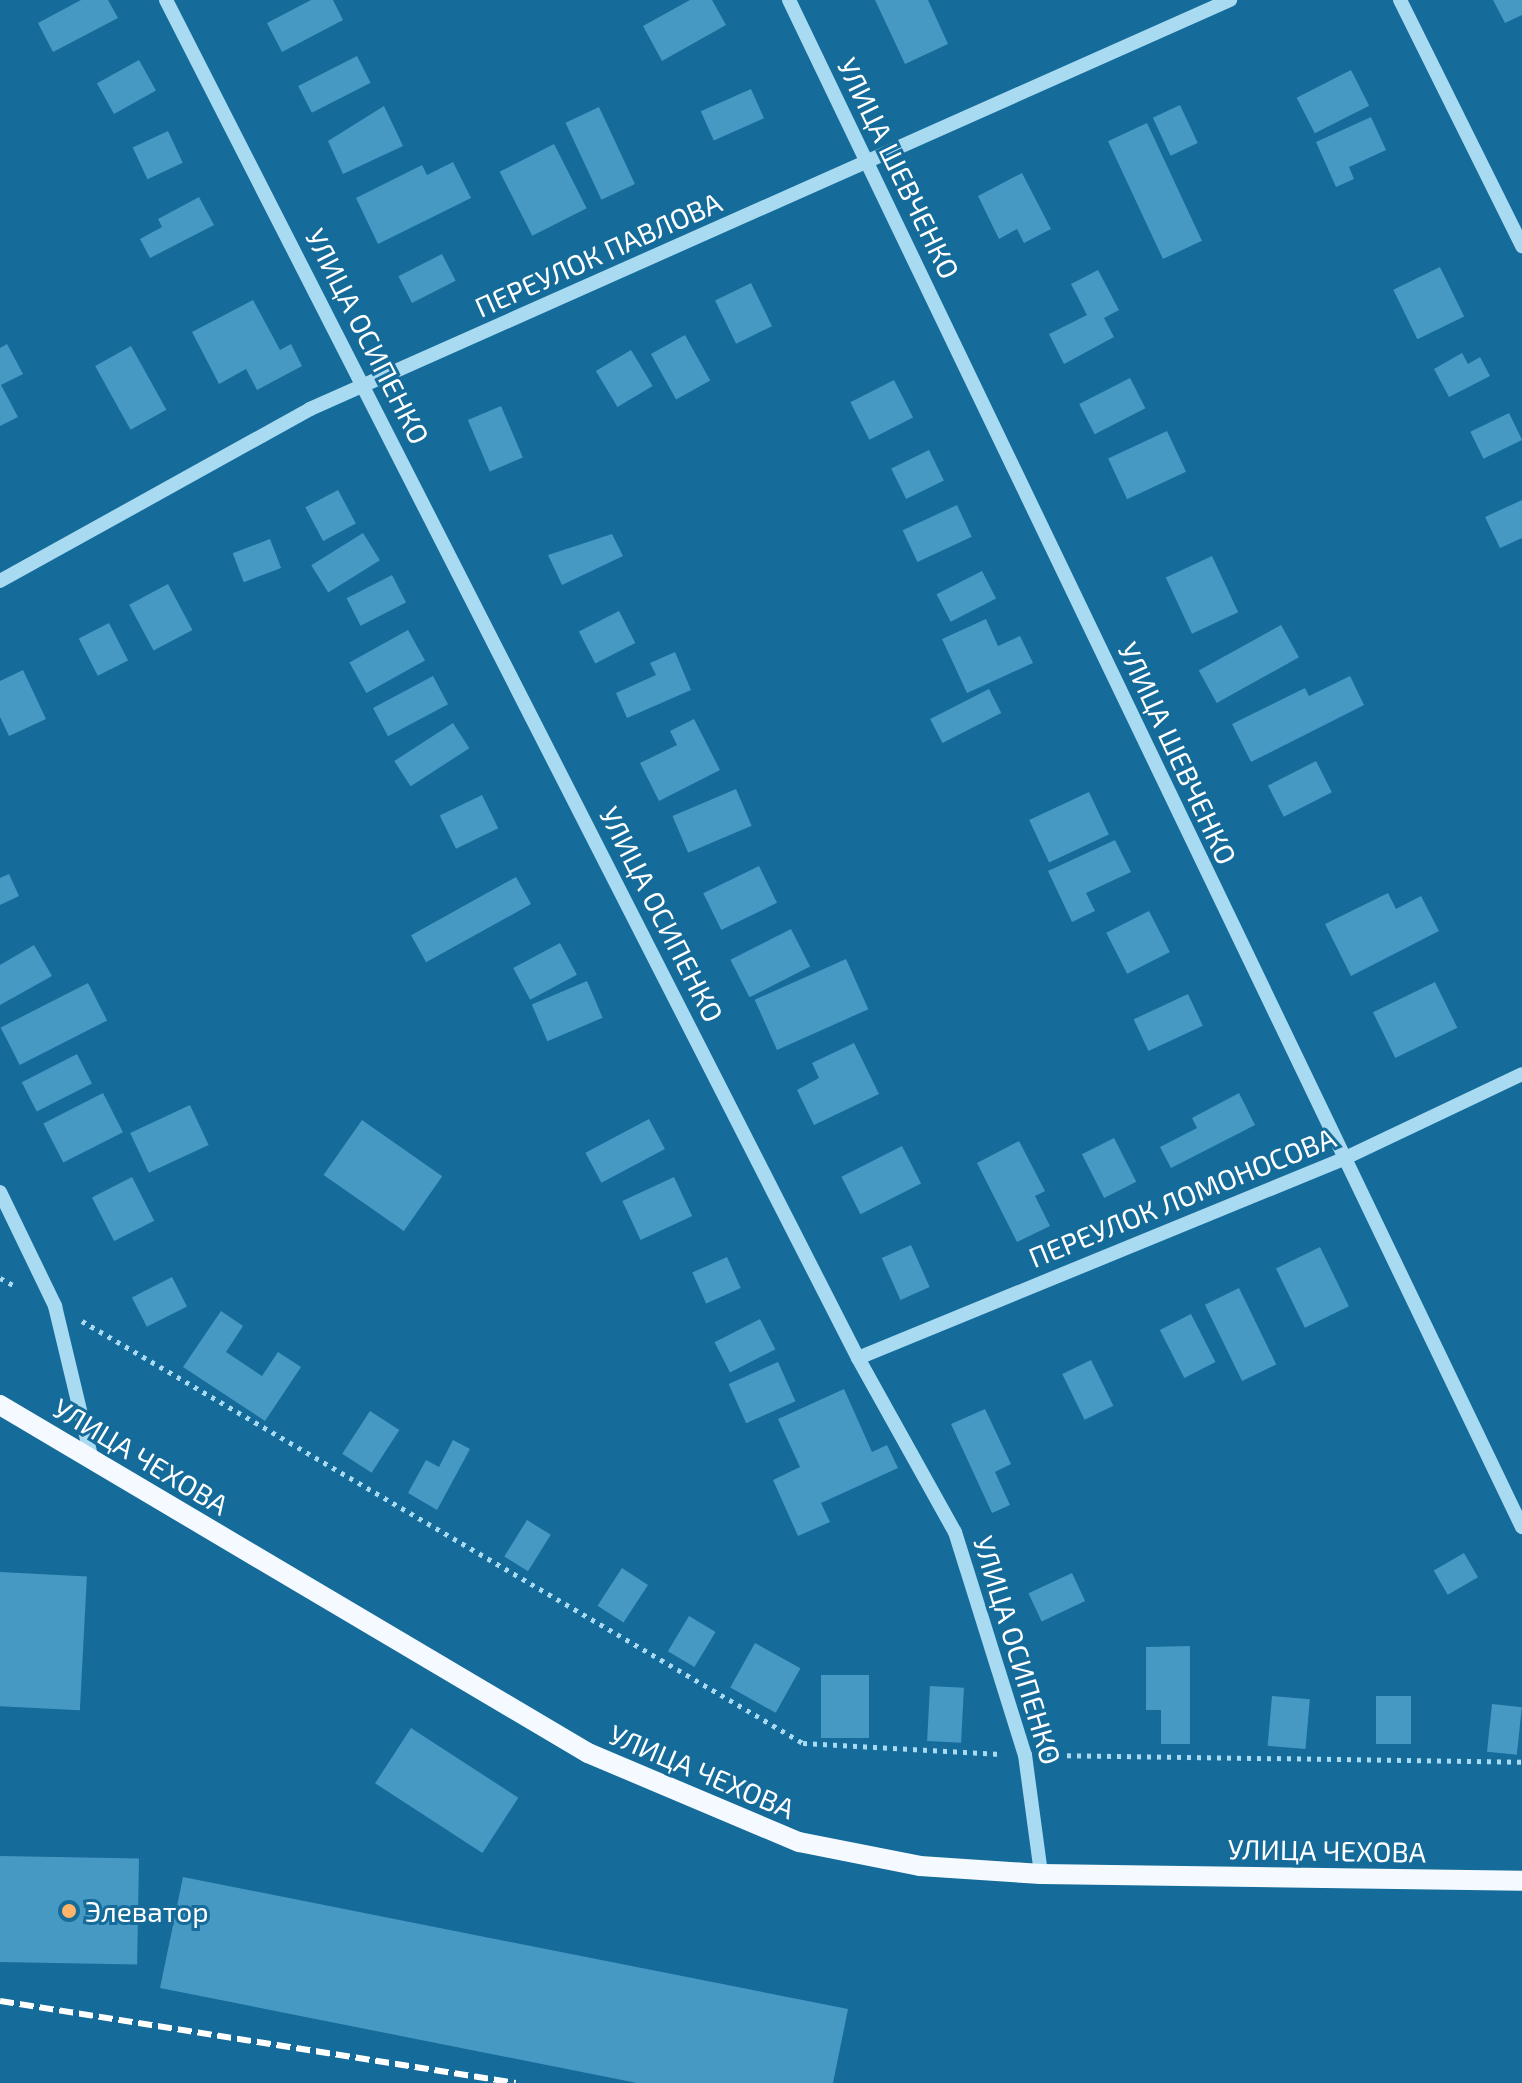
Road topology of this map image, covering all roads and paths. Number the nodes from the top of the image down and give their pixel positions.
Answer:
1 (166, 0) edge
2 (789, 0) edge
3 (1230, 0) edge
4 (1400, 0) edge
5 (868, 160) junction
6 (1522, 246) edge
7 (366, 389) junction
8 (0, 581) edge
9 (1522, 1074) edge
10 (1341, 1160) junction
11 (0, 1192) edge
12 (0, 1278) edge
13 (55, 1306) junction
14 (858, 1358) junction
15 (0, 1405) edge
16 (92, 1460) junction
17 (1522, 1527) edge
18 (1025, 1755) junction
19 (1522, 1762) edge
20 (1041, 1874) junction
21 (1522, 1881) edge

1 - 7 street, УЛИЦА ОСИПЕНКО
2 - 5 street, УЛИЦА ШЕВЧЕНКО
3 - 5 street, ПЕРЕУЛОК ПАВЛОВА
4 - 6 street
5 - 7 street, ПЕРЕУЛОК ПАВЛОВА
5 - 10 street, УЛИЦА ШЕВЧЕНКО
7 - 8 street, ПЕРЕУЛОК ПАВЛОВА
7 - 14 street, УЛИЦА ОСИПЕНКО
9 - 10 street, ПЕРЕУЛОК ЛОМОНОСОВА
10 - 14 street, ПЕРЕУЛОК ЛОМОНОСОВА
10 - 17 street, УЛИЦА ШЕВЧЕНКО
11 - 13 street
12 - 13 path
13 - 16 street
13 - 18 path
14 - 18 street, УЛИЦА ОСИПЕНКО
15 - 16 main road, УЛИЦА ЧЕХОВА
16 - 20 main road, УЛИЦА ЧЕХОВА
18 - 19 path
18 - 20 street, УЛИЦА ОСИПЕНКО
20 - 21 main road, УЛИЦА ЧЕХОВА

